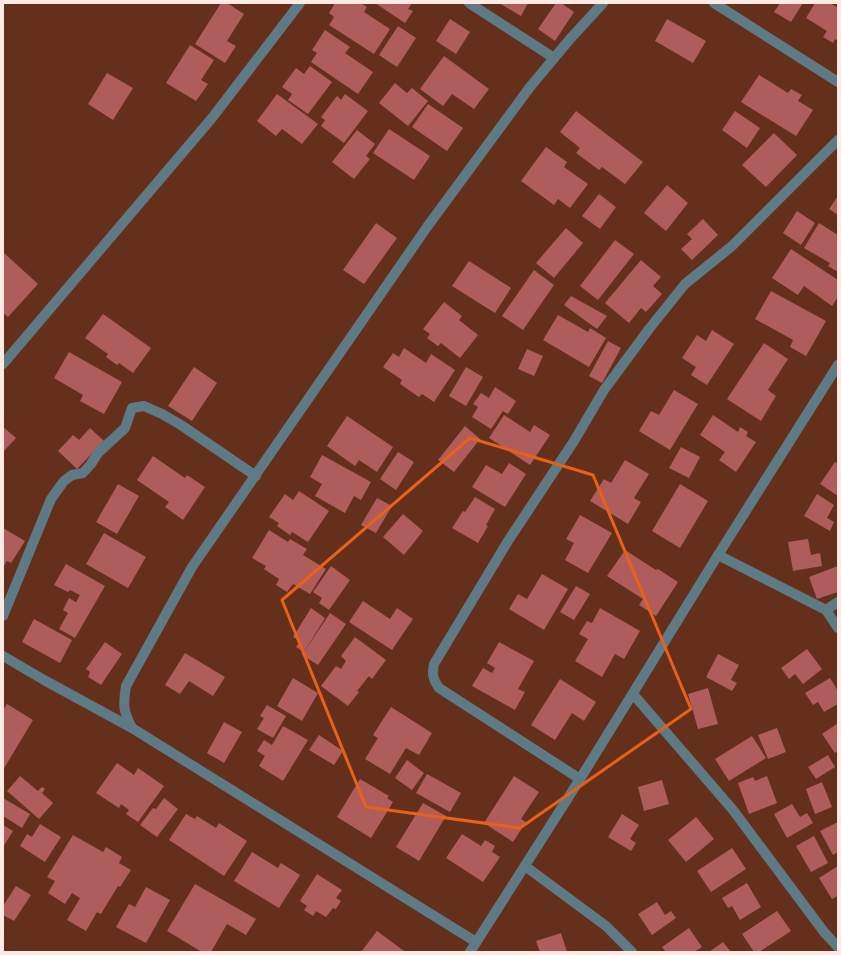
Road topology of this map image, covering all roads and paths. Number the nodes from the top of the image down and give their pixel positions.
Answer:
1 (300, 3) edge
2 (469, 3) edge
3 (603, 3) edge
4 (714, 3) edge
5 (554, 58) junction
6 (838, 82) edge
7 (838, 140) edge
8 (3, 364) edge
9 (838, 364) edge
10 (256, 476) junction
11 (718, 555) junction
12 (838, 602) edge
13 (826, 610) junction
14 (3, 616) edge
15 (838, 628) edge
16 (3, 656) edge
17 (633, 694) junction
18 (132, 728) junction
19 (580, 779) junction
20 (525, 866) junction
21 (476, 942) junction
22 (838, 947) edge
23 (470, 952) edge
24 (632, 952) edge

1 - 8 street
2 - 5 street
3 - 5 street
4 - 6 street
5 - 10 street
7 - 19 street
9 - 11 street
10 - 14 street
10 - 18 street
11 - 13 street
11 - 17 street
12 - 13 street
13 - 15 street
16 - 18 street
17 - 19 street
17 - 22 street
18 - 21 street
19 - 20 street
20 - 21 street
20 - 24 street
21 - 23 street

